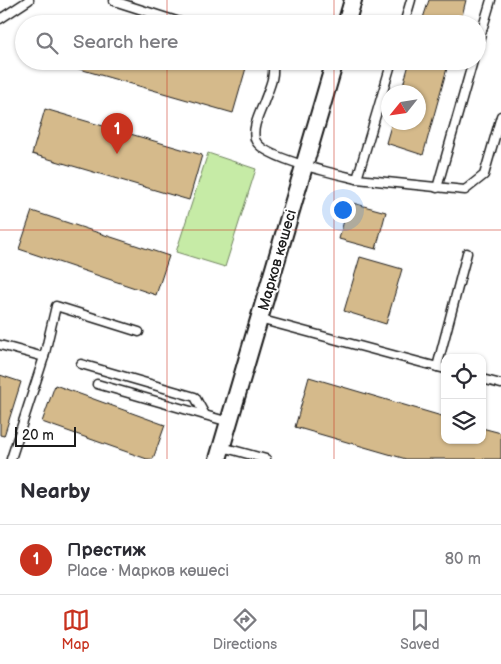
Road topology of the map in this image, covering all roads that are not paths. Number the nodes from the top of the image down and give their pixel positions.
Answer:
1 (29, 0) edge
2 (114, 0) edge
3 (353, 0) edge
4 (411, 0) edge
5 (491, 0) edge
6 (159, 15) edge
7 (349, 15) edge
8 (407, 15) edge
9 (486, 16) edge
10 (0, 19) edge
11 (273, 70) edge
12 (332, 70) edge
13 (389, 70) edge
14 (470, 70) edge
15 (501, 116) edge
16 (304, 166) junction
17 (357, 180) junction
18 (437, 188) junction
19 (467, 254) dead end
20 (259, 319) junction
21 (138, 332) dead end
22 (0, 345) edge
23 (444, 354) edge
24 (44, 357) junction
25 (81, 364) dead end
26 (441, 368) edge
27 (486, 380) edge
28 (97, 384) dead end
29 (501, 384) edge
30 (205, 415) junction
31 (229, 422) junction
32 (220, 453) edge
33 (11, 459) edge
34 (266, 459) edge

1 - 10 lane
2 - 6 lane
3 - 7 street
4 - 8 lane
5 - 9 lane
11 - 16 lane
12 - 16 street, Марков көшесі
13 - 17 lane
14 - 18 lane
15 - 18 lane
16 - 17 lane
16 - 20 street, Марков көшесі
17 - 18 lane
19 - 23 lane
20 - 26 lane
20 - 31 street, Марков көшесі
21 - 24 lane
22 - 24 lane
24 - 33 lane
25 - 30 lane
27 - 29 lane
28 - 30 lane
30 - 31 lane
31 - 32 street, Марков көшесі
32 - 34 lane

